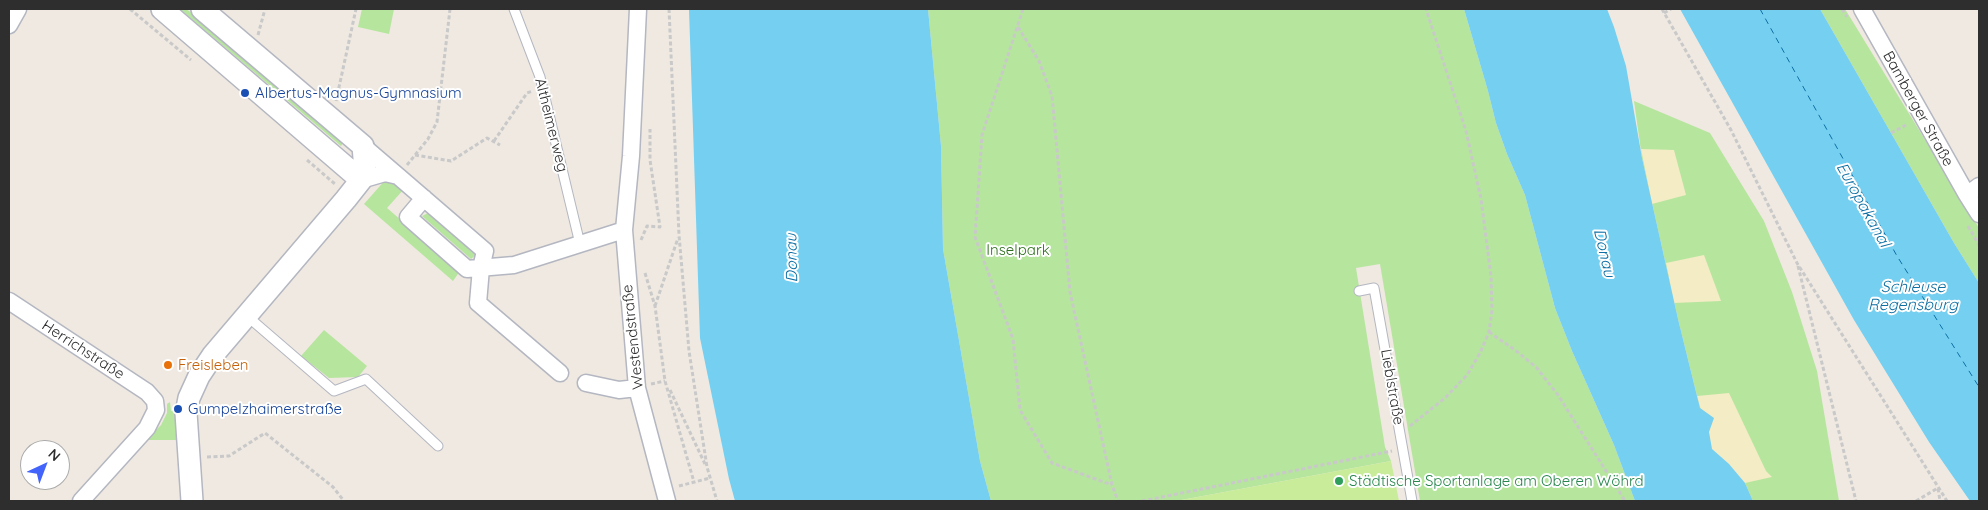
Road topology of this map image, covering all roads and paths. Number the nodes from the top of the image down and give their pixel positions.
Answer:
1 (18, 9) edge
2 (130, 9) edge
3 (162, 9) edge
4 (202, 9) edge
5 (266, 9) edge
6 (356, 9) edge
7 (450, 9) edge
8 (514, 9) edge
9 (638, 9) edge
10 (669, 9) edge
11 (1023, 9) edge
12 (1426, 9) edge
13 (1662, 9) edge
14 (1671, 9) edge
15 (1862, 9) edge
16 (1664, 13) junction
17 (9, 25) edge
18 (1018, 26) junction
19 (253, 53) junction
20 (195, 64) dead end
21 (543, 87) junction
22 (332, 120) junction
23 (650, 123) dead end
24 (1908, 124) dead end
25 (1891, 133) dead end
26 (494, 141) junction
27 (500, 145) dead end
28 (363, 146) junction
29 (415, 155) junction
30 (306, 159) dead end
31 (398, 176) junction
32 (361, 180) junction
33 (1973, 191) edge
34 (424, 198) junction
35 (346, 199) junction
36 (1979, 214) edge
37 (624, 230) junction
38 (679, 235) junction
39 (640, 242) dead end
40 (580, 244) junction
41 (1797, 263) junction
42 (481, 268) junction
43 (644, 270) dead end
44 (1359, 291) dead end
45 (9, 301) edge
46 (654, 306) junction
47 (247, 316) junction
48 (1489, 332) junction
49 (560, 372) dead end
50 (665, 381) junction
51 (586, 383) dead end
52 (637, 388) junction
53 (1400, 434) junction
54 (438, 446) dead end
55 (1402, 449) junction
56 (189, 459) junction
57 (707, 467) junction
58 (710, 478) junction
59 (1112, 485) junction
60 (1938, 488) junction
61 (81, 501) edge
62 (192, 501) edge
63 (344, 501) edge
64 (667, 501) edge
65 (717, 501) edge
66 (1118, 501) edge
67 (1142, 501) edge
68 (1412, 501) edge
69 (1624, 501) edge
70 (1856, 501) edge
71 (1916, 501) edge
72 (1940, 501) edge
73 (1947, 501) edge

1 - 17 street
2 - 20 path
3 - 32 street
4 - 19 street
5 - 19 path
6 - 22 path
7 - 29 path
8 - 21 lane, Altheimerweg
9 - 37 street, Westendstraße
10 - 38 path
11 - 18 path
12 - 48 path
13 - 16 path
14 - 16 path
15 - 33 street, Bamberger Straße
16 - 41 path
18 - 59 path
18 - 59 path
19 - 22 street
21 - 26 path
21 - 40 lane, Altheimerweg
22 - 28 street
23 - 39 path
24 - 25 path
26 - 27 path
26 - 29 path
28 - 31 street
28 - 32 street
29 - 31 path
30 - 35 path
31 - 32 street
31 - 34 street
32 - 35 street
33 - 36 street, Bamberger Straße
34 - 42 street
34 - 42 street
35 - 47 street
37 - 40 street
37 - 52 street, Westendstraße
38 - 46 path
38 - 57 path
40 - 42 street
41 - 60 path
41 - 70 path
42 - 49 street
43 - 46 path
44 - 53 lane, Lieblstraße
45 - 61 street, Herrichstraße
46 - 50 path
47 - 54 lane
47 - 56 street
48 - 53 path
48 - 69 path
50 - 57 path
50 - 58 path
51 - 52 street
52 - 64 street, Westendstraße
53 - 55 lane, Lieblstraße
55 - 67 path
55 - 68 lane, Lieblstraße
56 - 62 street
56 - 63 path
57 - 58 path
58 - 65 path
59 - 66 path
60 - 71 path
60 - 72 path
60 - 73 path

